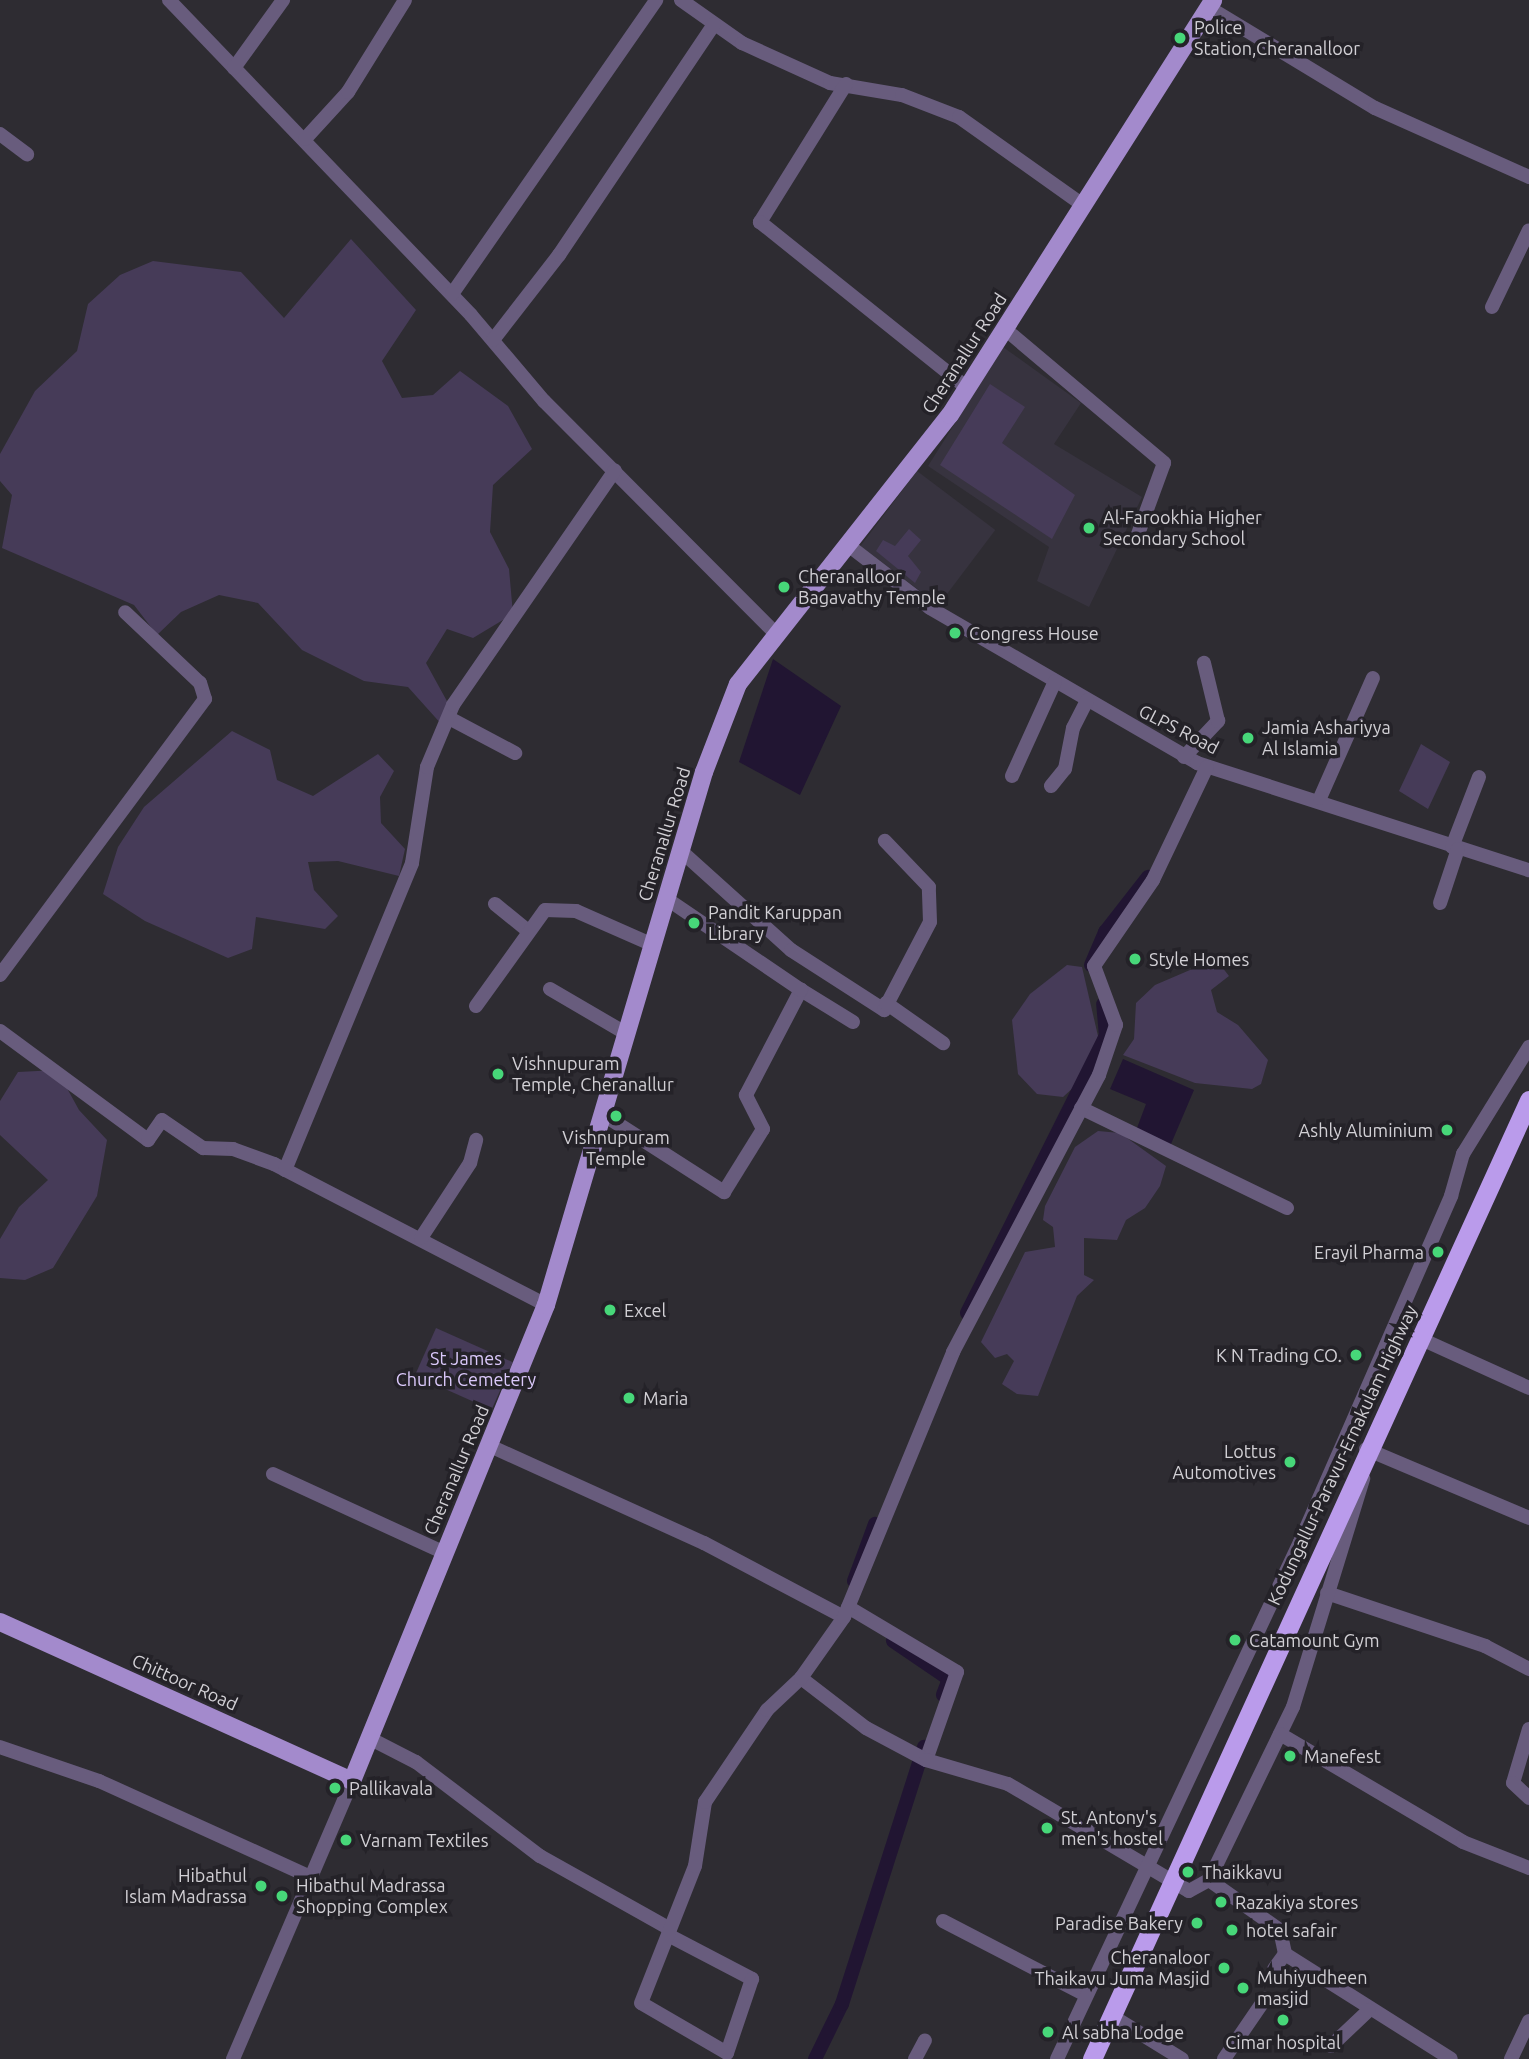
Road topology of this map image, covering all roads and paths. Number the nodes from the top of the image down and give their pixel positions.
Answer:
1 (169, 0) edge
2 (283, 0) edge
3 (405, 0) edge
4 (656, 0) edge
5 (681, 0) edge
6 (1210, 3) edge
7 (713, 24) junction
8 (234, 68) junction
9 (846, 84) junction
10 (0, 134) edge
11 (305, 139) junction
12 (27, 153) dead end
13 (1529, 177) edge
14 (1083, 205) junction
15 (1529, 230) edge
16 (452, 294) junction
17 (1492, 307) dead end
18 (1005, 329) junction
19 (493, 340) junction
20 (967, 388) junction
21 (615, 470) junction
22 (1138, 534) dead end
23 (848, 545) junction
24 (125, 612) dead end
25 (777, 635) junction
26 (1204, 663) dead end
27 (1373, 678) dead end
28 (1055, 681) junction
29 (1087, 700) junction
30 (449, 718) junction
31 (515, 753) dead end
32 (1199, 763) junction
33 (1012, 776) dead end
34 (1479, 777) dead end
35 (1051, 786) dead end
36 (1320, 798) junction
37 (885, 841) dead end
38 (1455, 848) junction
39 (681, 851) junction
40 (1529, 870) edge
41 (667, 899) junction
42 (1440, 903) dead end
43 (495, 904) dead end
44 (527, 930) junction
45 (653, 945) junction
46 (0, 975) edge
47 (550, 989) dead end
48 (801, 989) junction
49 (887, 1003) junction
50 (477, 1006) dead end
51 (853, 1022) dead end
52 (0, 1031) edge
53 (627, 1034) junction
54 (943, 1043) dead end
55 (1529, 1047) edge
56 (1081, 1108) junction
57 (1527, 1111) edge
58 (604, 1115) junction
59 (476, 1140) dead end
60 (285, 1170) junction
61 (1287, 1208) dead end
62 (421, 1238) junction
63 (546, 1305) junction
64 (1419, 1338) junction
65 (1529, 1388) edge
66 (490, 1446) junction
67 (1364, 1455) junction
68 (273, 1474) dead end
69 (1529, 1518) edge
70 (445, 1552) junction
71 (1327, 1593) junction
72 (846, 1612) junction
73 (0, 1622) edge
74 (1529, 1669) edge
75 (801, 1678) junction
76 (1529, 1729) edge
77 (1280, 1734) junction
78 (369, 1738) junction
79 (0, 1747) edge
80 (922, 1758) junction
81 (352, 1781) junction
82 (1529, 1798) edge
83 (1151, 1863) junction
84 (1529, 1868) edge
85 (311, 1877) junction
86 (1172, 1880) junction
87 (1209, 1880) junction
88 (943, 1922) dead end
89 (669, 1932) junction
90 (1285, 1954) junction
91 (1274, 1969) dead end
92 (1086, 1995) junction
93 (1265, 1999) dead end
94 (1369, 2010) junction
95 (1112, 2016) junction
96 (1529, 2021) edge
97 (925, 2040) dead end
98 (1331, 2046) dead end
99 (732, 2056) edge
100 (233, 2059) edge
101 (915, 2059) edge
102 (1057, 2059) edge
103 (1092, 2059) edge
104 (1182, 2059) edge
105 (1224, 2059) edge
106 (1451, 2059) edge
107 (1511, 2059) edge

1 - 8 street
2 - 8 street
3 - 11 street
4 - 16 street
5 - 7 street
6 - 13 street
6 - 14 main road, Cheranallur Road
7 - 9 street
7 - 19 street
8 - 11 street
9 - 14 street
9 - 20 street
10 - 12 street
11 - 16 street
14 - 18 main road, Cheranallur Road
15 - 17 street
16 - 19 street
18 - 20 main road, Cheranallur Road
18 - 22 street
19 - 21 street
20 - 23 main road, Cheranallur Road
21 - 25 street
21 - 30 street
23 - 25 main road, Cheranallur Road
23 - 28 street, GLPS Road
24 - 46 street
25 - 39 main road, Cheranallur Road
26 - 32 street
27 - 36 street
28 - 29 street, GLPS Road
28 - 33 street
29 - 32 street, GLPS Road
29 - 35 street
30 - 31 street
30 - 60 street
32 - 36 street, GLPS Road
32 - 56 street
34 - 38 street
36 - 38 street, GLPS Road
37 - 49 street
38 - 40 street, GLPS Road
38 - 42 street
39 - 41 main road, Cheranallur Road
39 - 49 street
41 - 45 main road, Cheranallur Road
41 - 48 street
43 - 44 street
44 - 45 street
44 - 50 street
45 - 53 main road, Cheranallur Road
47 - 53 street
48 - 51 street
48 - 58 street
49 - 54 street
52 - 60 street
53 - 58 main road, Cheranallur Road
55 - 83 street
56 - 61 street
56 - 72 street
57 - 64 highway, Kodungallur-Paravur-Ernakulam Highway
58 - 63 main road, Cheranallur Road
59 - 62 street
60 - 62 street
62 - 63 street
63 - 66 main road, Cheranallur Road
64 - 65 street
64 - 67 highway, Kodungallur-Paravur-Ernakulam Highway
66 - 70 main road, Cheranallur Road
66 - 72 street
67 - 69 street
67 - 71 street
67 - 86 highway, Kodungallur-Paravur-Ernakulam Highway
68 - 70 street
70 - 78 main road, Cheranallur Road
71 - 74 street
71 - 77 street
72 - 75 street
72 - 80 street
73 - 81 main road, Chittoor Road
75 - 80 street
75 - 89 street
76 - 82 street
77 - 84 street
77 - 87 street
78 - 81 main road, Cheranallur Road
78 - 89 street
79 - 85 street
80 - 83 street
81 - 85 street
83 - 86 street
83 - 92 street
85 - 100 street
86 - 87 street
86 - 95 highway, Kodungallur-Paravur-Ernakulam Highway
87 - 90 street
88 - 92 street
89 - 99 street
89 - 99 street
90 - 91 street
90 - 94 street
92 - 102 street
93 - 105 street
94 - 98 street
94 - 106 street
95 - 103 highway, Kodungallur-Paravur-Ernakulam Highway
95 - 104 street
96 - 107 street
97 - 101 street

